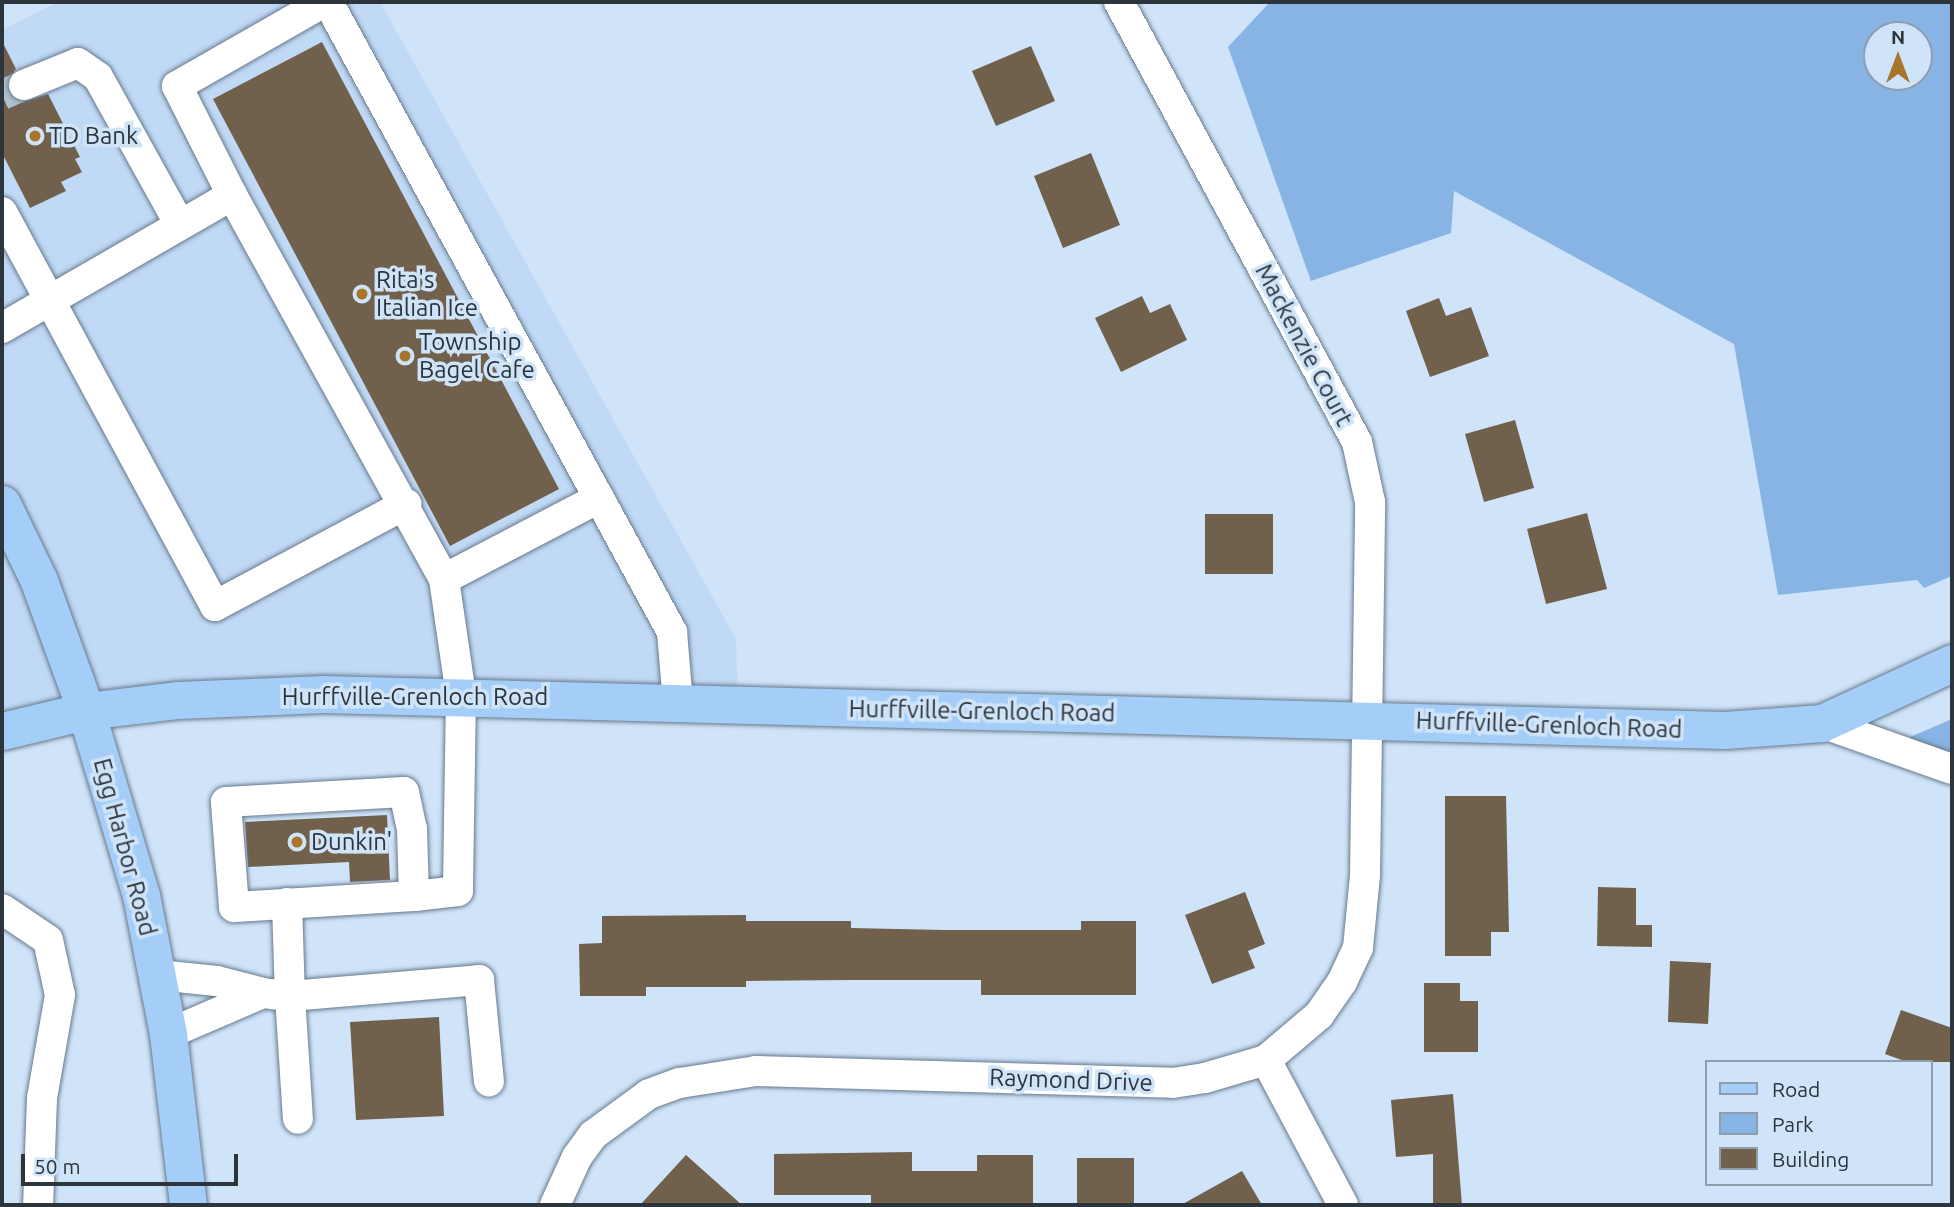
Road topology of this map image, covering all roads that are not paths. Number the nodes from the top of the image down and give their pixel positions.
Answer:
1 (326, 2) edge
2 (1119, 2) edge
3 (24, 85) tunnel mouth
4 (232, 195) junction
5 (2, 212) edge
6 (180, 225) junction
7 (52, 299) junction
8 (2, 328) edge
9 (599, 498) junction
10 (406, 503) junction
11 (2, 505) edge
12 (444, 579) junction
13 (1952, 663) edge
14 (461, 695) junction
15 (678, 703) junction
16 (86, 711) junction
17 (1366, 720) junction
18 (1822, 723) junction
19 (2, 732) edge
20 (1952, 769) edge
21 (414, 896) junction
22 (287, 903) junction
23 (2, 909) edge
24 (159, 975) junction
25 (277, 995) junction
26 (168, 1034) junction
27 (1266, 1060) junction
28 (489, 1082) dead end
29 (298, 1119) dead end
30 (38, 1205) edge
31 (188, 1205) edge
32 (555, 1205) edge
33 (1343, 1205) edge

1 - 4 street
1 - 9 street
2 - 17 street, Mackenzie Court
3 - 6 street
4 - 6 street
4 - 10 street
5 - 7 street
6 - 7 street
7 - 8 street
7 - 10 street
9 - 12 street
9 - 15 street
10 - 12 street
11 - 16 main road, Egg Harbor Road
12 - 14 street
13 - 18 main road, Hurffville-Grenloch Road
14 - 15 main road, Hurffville-Grenloch Road
14 - 16 main road, Hurffville-Grenloch Road
14 - 21 street
15 - 17 main road, Hurffville-Grenloch Road
16 - 19 main road, Hurffville-Grenloch Road
16 - 24 main road, Egg Harbor Road
17 - 18 main road, Hurffville-Grenloch Road
17 - 27 street, Raymond Drive
18 - 20 street
21 - 22 street
21 - 22 street
22 - 25 street
23 - 30 street
24 - 25 street
24 - 26 main road, Egg Harbor Road
25 - 26 street
25 - 28 street
25 - 29 street
26 - 31 main road, Egg Harbor Road
27 - 32 street, Raymond Drive
27 - 33 street

